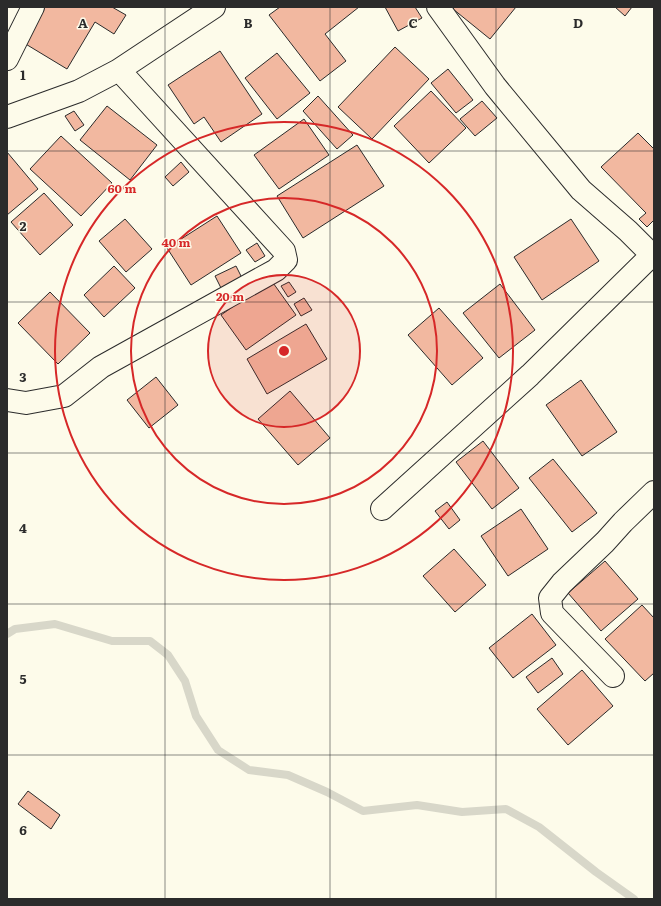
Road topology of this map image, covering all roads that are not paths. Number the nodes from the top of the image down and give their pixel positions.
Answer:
1 (33, 7) edge
2 (214, 7) edge
3 (438, 7) edge
4 (7, 59) edge
5 (119, 70) junction
6 (7, 117) edge
7 (653, 254) edge
8 (7, 400) edge
9 (654, 492) edge
10 (382, 509) dead end
11 (614, 676) dead end

1 - 4 street
2 - 5 street
3 - 7 street
5 - 6 street
5 - 8 street
7 - 10 street
9 - 11 street

